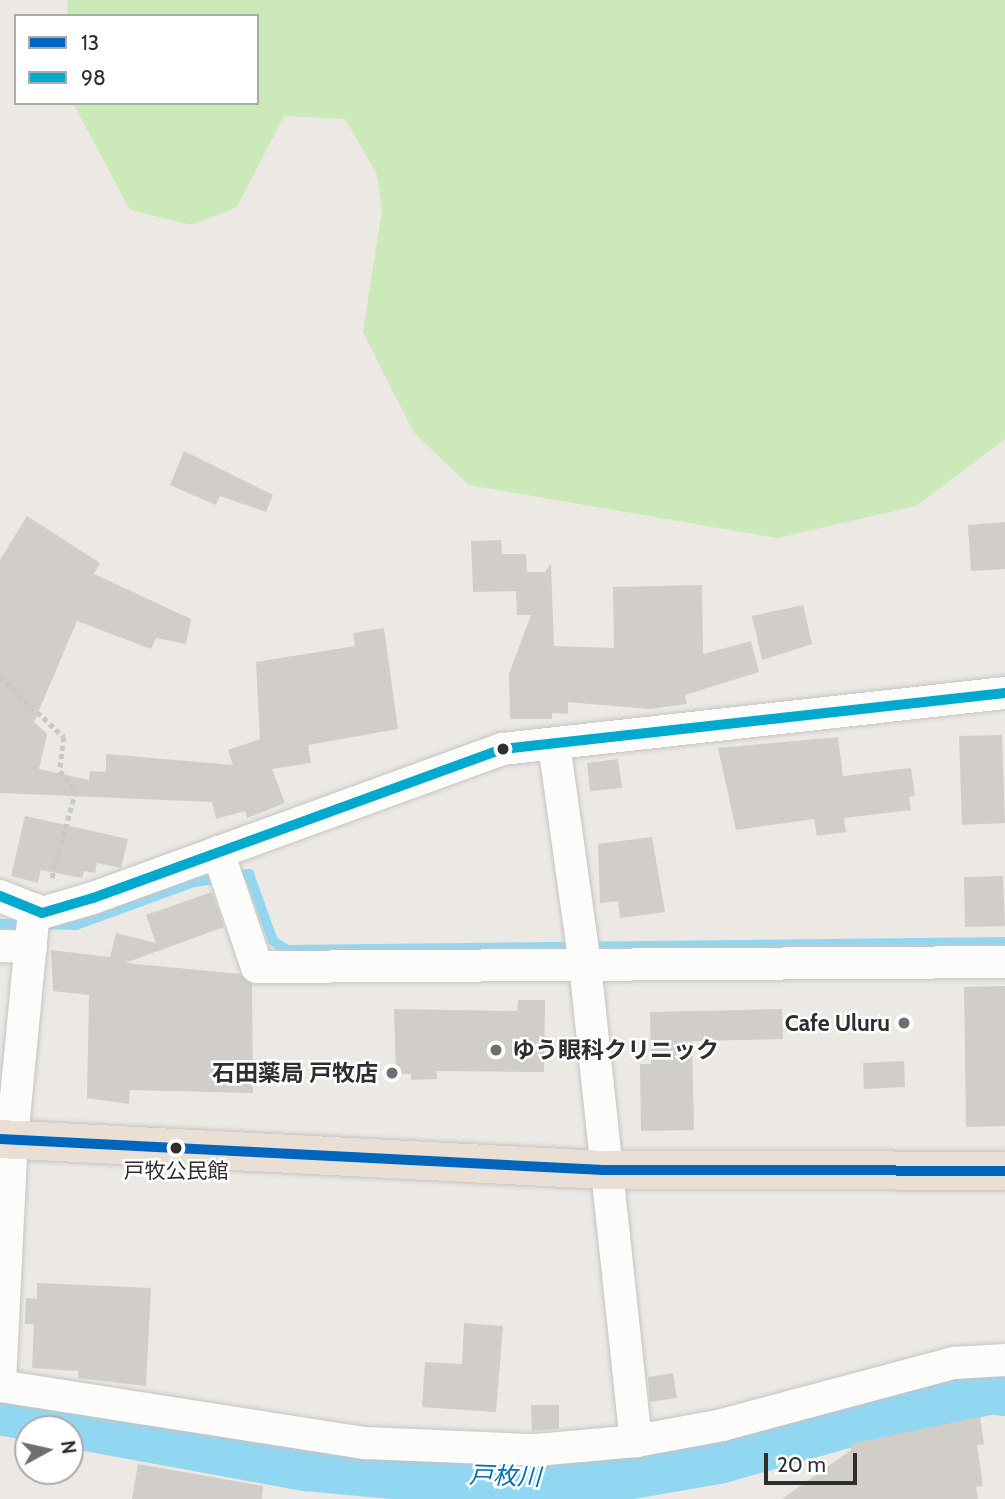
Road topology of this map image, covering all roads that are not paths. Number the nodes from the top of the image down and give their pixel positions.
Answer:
1 (1005, 693) edge
2 (554, 744) junction
3 (218, 852) junction
4 (0, 896) edge
5 (38, 911) junction
6 (0, 946) edge
7 (31, 947) junction
8 (1005, 962) edge
9 (585, 965) junction
10 (6, 1139) edge
11 (603, 1170) junction
12 (1005, 1171) edge
13 (1005, 1360) edge
14 (0, 1384) edge
15 (636, 1441) junction

1 - 2 street
2 - 3 street
2 - 9 street
3 - 5 street
3 - 9 street
4 - 5 street
5 - 7 street
6 - 7 street
7 - 10 street
8 - 9 street
9 - 11 street
10 - 11 highway
10 - 14 street
11 - 12 highway
11 - 15 street
13 - 15 street
14 - 15 street

